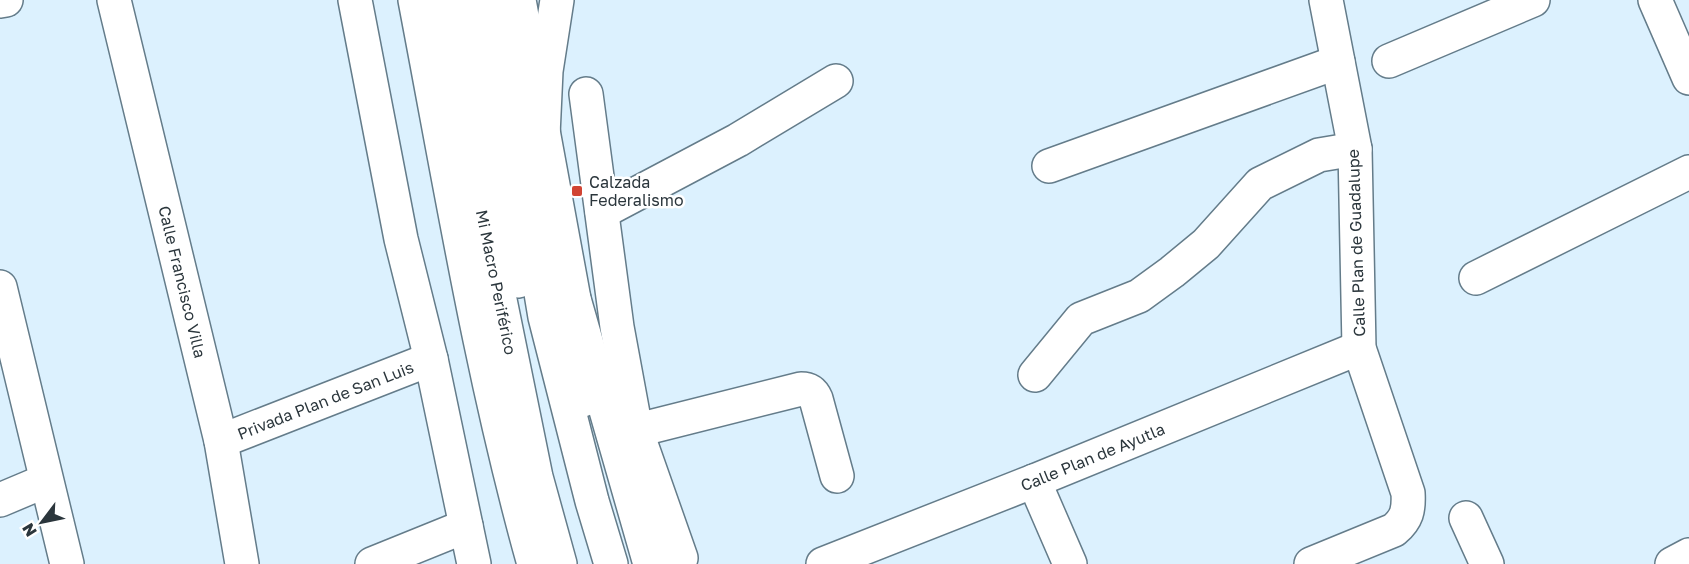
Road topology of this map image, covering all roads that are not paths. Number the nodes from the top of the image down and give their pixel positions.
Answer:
1 (6, 0) edge
2 (114, 0) edge
3 (346, 0) edge
4 (355, 0) edge
5 (415, 0) edge
6 (439, 0) edge
7 (469, 0) edge
8 (492, 0) edge
9 (519, 0) edge
10 (557, 0) edge
11 (1326, 0) edge
12 (1533, 0) edge
13 (0, 1) edge
14 (1658, 1) edge
15 (365, 51) junction
16 (1389, 61) dead end
17 (1338, 62) junction
18 (1689, 78) edge
19 (836, 81) dead end
20 (586, 94) dead end
21 (543, 135) junction
22 (1355, 149) junction
23 (1049, 166) dead end
24 (1689, 172) edge
25 (602, 212) junction
26 (1476, 278) dead end
27 (573, 299) junction
28 (2, 306) edge
29 (1359, 348) junction
30 (431, 359) junction
31 (1035, 375) dead end
32 (624, 433) junction
33 (220, 441) junction
34 (837, 476) dead end
35 (45, 481) junction
36 (1034, 481) junction
37 (0, 500) edge
38 (592, 501) junction
39 (1466, 518) dead end
40 (466, 526) junction
41 (1689, 555) edge
42 (67, 564) edge
43 (242, 564) edge
44 (372, 564) edge
45 (474, 564) edge
46 (534, 564) edge
47 (560, 564) edge
48 (579, 564) edge
49 (611, 564) edge
50 (650, 564) edge
51 (679, 564) edge
52 (823, 564) edge
53 (1070, 564) edge
54 (1311, 564) edge
55 (1487, 564) edge
56 (1671, 564) edge

1 - 13 main road
2 - 33 main road, Calle Francisco Villa
3 - 15 main road
4 - 15 main road
5 - 46 main road
6 - 47 main road, Mi Macro Periférico
7 - 48 main road, Mi Macro Periférico
8 - 38 main road
9 - 21 main road
10 - 21 main road
11 - 17 main road, Calle Plan de Guadalupe
12 - 16 main road
14 - 18 main road
15 - 30 main road
17 - 22 main road, Calle Plan de Guadalupe
17 - 23 main road
19 - 25 main road
20 - 25 main road
21 - 27 main road
22 - 29 main road, Calle Plan de Guadalupe
22 - 31 main road
24 - 26 main road
25 - 32 main road
27 - 32 main road
27 - 38 main road
28 - 35 main road
29 - 36 main road, Calle Plan de Ayutla
29 - 54 main road, Calle Plan de Guadalupe
30 - 33 main road, Privada Plan de San Luis
30 - 40 main road
32 - 34 main road
32 - 50 main road
32 - 51 main road
33 - 43 main road, Calle Francisco Villa
35 - 37 main road
35 - 42 main road
36 - 52 main road, Calle Plan de Ayutla
36 - 53 main road
38 - 49 main road
39 - 55 main road
40 - 44 main road
40 - 45 main road
41 - 56 main road

